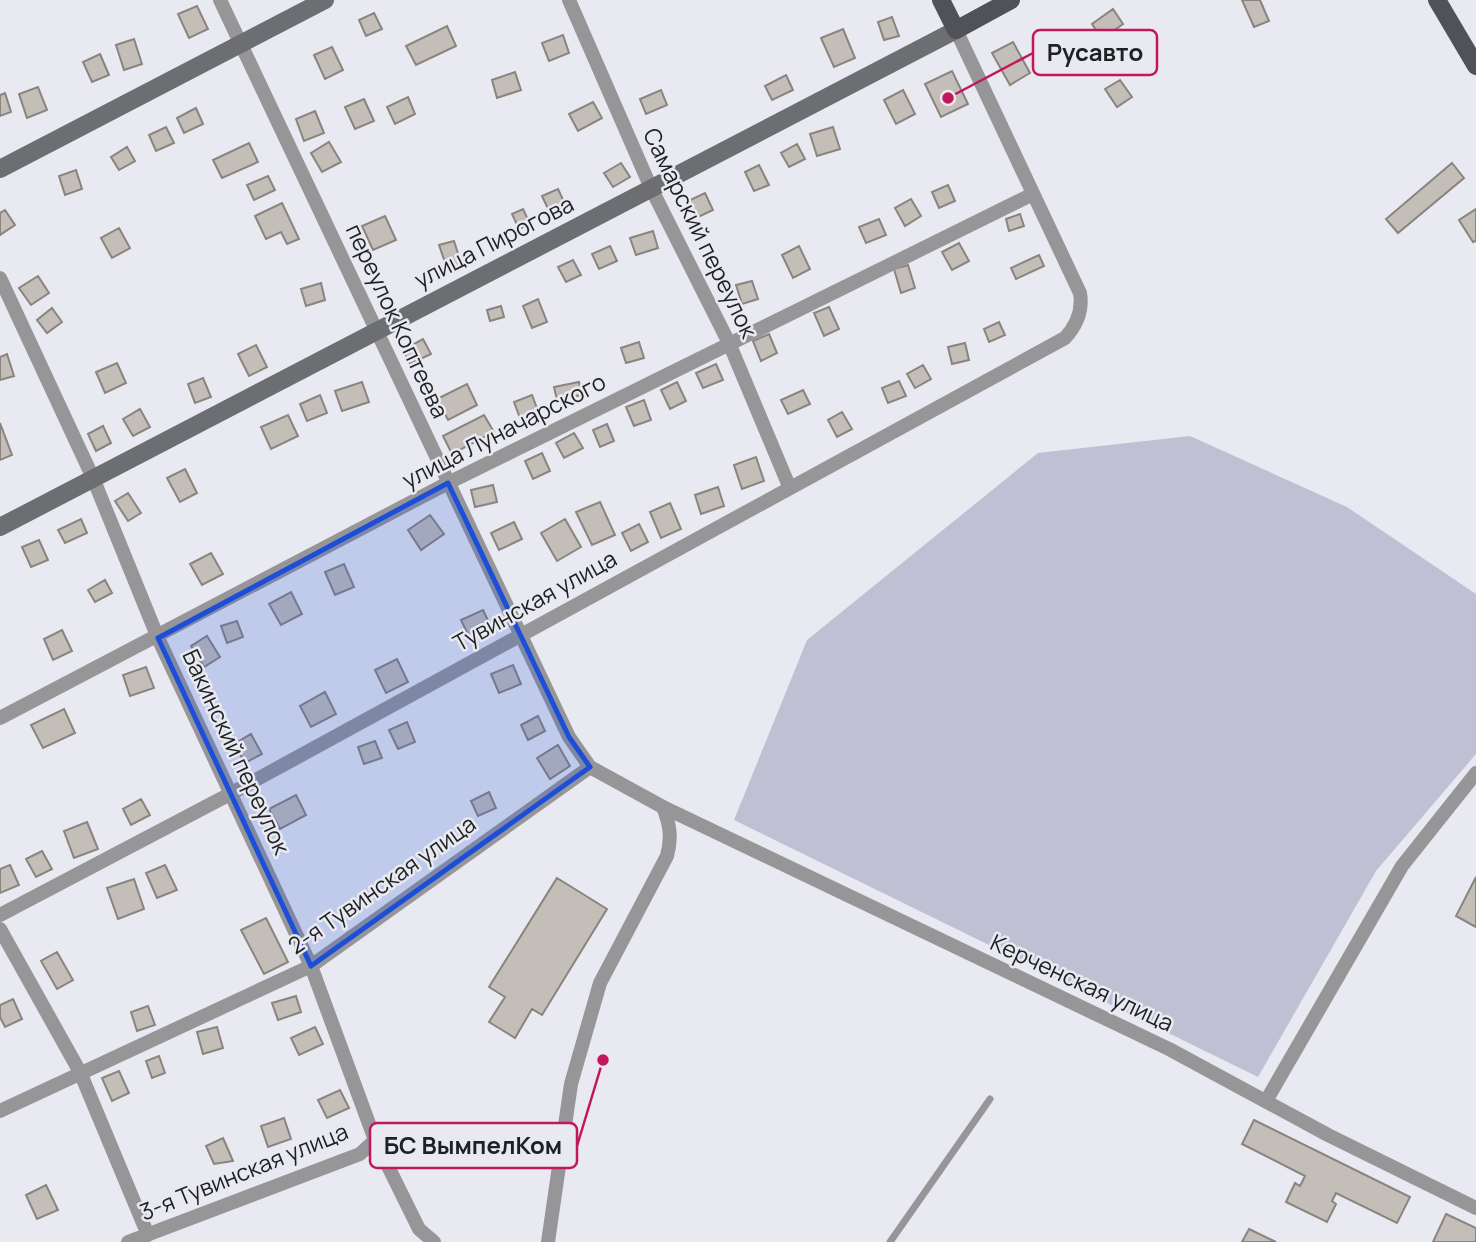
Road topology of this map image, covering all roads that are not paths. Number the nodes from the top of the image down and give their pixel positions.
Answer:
1 (220, 0) edge
2 (325, 0) edge
3 (569, 0) edge
4 (941, 0) edge
5 (1011, 0) edge
6 (1437, 0) edge
7 (956, 30) junction
8 (242, 45) junction
9 (1476, 66) edge
10 (0, 169) edge
11 (651, 188) junction
12 (1033, 194) junction
13 (0, 278) edge
14 (376, 330) junction
15 (729, 343) junction
16 (93, 478) junction
17 (448, 484) junction
18 (789, 486) junction
19 (0, 527) edge
20 (519, 636) junction
21 (158, 638) junction
22 (0, 718) edge
23 (590, 767) junction
24 (1476, 774) edge
25 (230, 794) junction
26 (663, 807) junction
27 (0, 915) edge
28 (0, 929) edge
29 (311, 965) junction
30 (80, 1072) junction
31 (990, 1099) dead end
32 (1266, 1101) junction
33 (0, 1111) edge
34 (375, 1140) junction
35 (1476, 1208) edge
36 (148, 1235) junction
37 (128, 1242) edge
38 (434, 1242) edge
39 (548, 1242) edge
40 (890, 1242) edge

1 - 8 street, переулок Коптеева
2 - 8 main road
3 - 11 street, Самарский переулок
4 - 7 main road
5 - 7 main road, улица Пирогова
6 - 9 main road
7 - 11 main road, улица Пирогова
7 - 12 street
8 - 10 main road
8 - 14 street, переулок Коптеева
11 - 14 main road, улица Пирогова
11 - 15 street, Самарский переулок
12 - 15 street, улица Луначарского
12 - 18 street, Тувинская улица
13 - 16 street, Бакинский переулок
14 - 16 main road, улица Пирогова
14 - 17 street, переулок Коптеева
15 - 17 street, улица Луначарского
15 - 18 street, Самарский переулок
16 - 19 main road, улица Пирогова
16 - 21 street, Бакинский переулок
17 - 20 street, переулок Коптеева
17 - 21 street, улица Луначарского
18 - 20 street, Тувинская улица
20 - 23 street, переулок Коптеева
20 - 25 street, Тувинская улица
21 - 22 street, улица Луначарского
21 - 25 street, Бакинский переулок
23 - 26 street, Керченская улица
23 - 29 street, 2-я Тувинская улица
24 - 32 street
25 - 27 street, Тувинская улица
25 - 29 street, Бакинский переулок
26 - 32 street, Керченская улица
26 - 39 street
28 - 30 street
29 - 30 street, 2-я Тувинская улица
29 - 34 street, Бакинский переулок
30 - 33 street, 2-я Тувинская улица
30 - 36 street
31 - 40 lane
32 - 35 street, Керченская улица
34 - 36 street, 3-я Тувинская улица
34 - 38 street, Бакинский переулок
36 - 37 street, 3-я Тувинская улица

